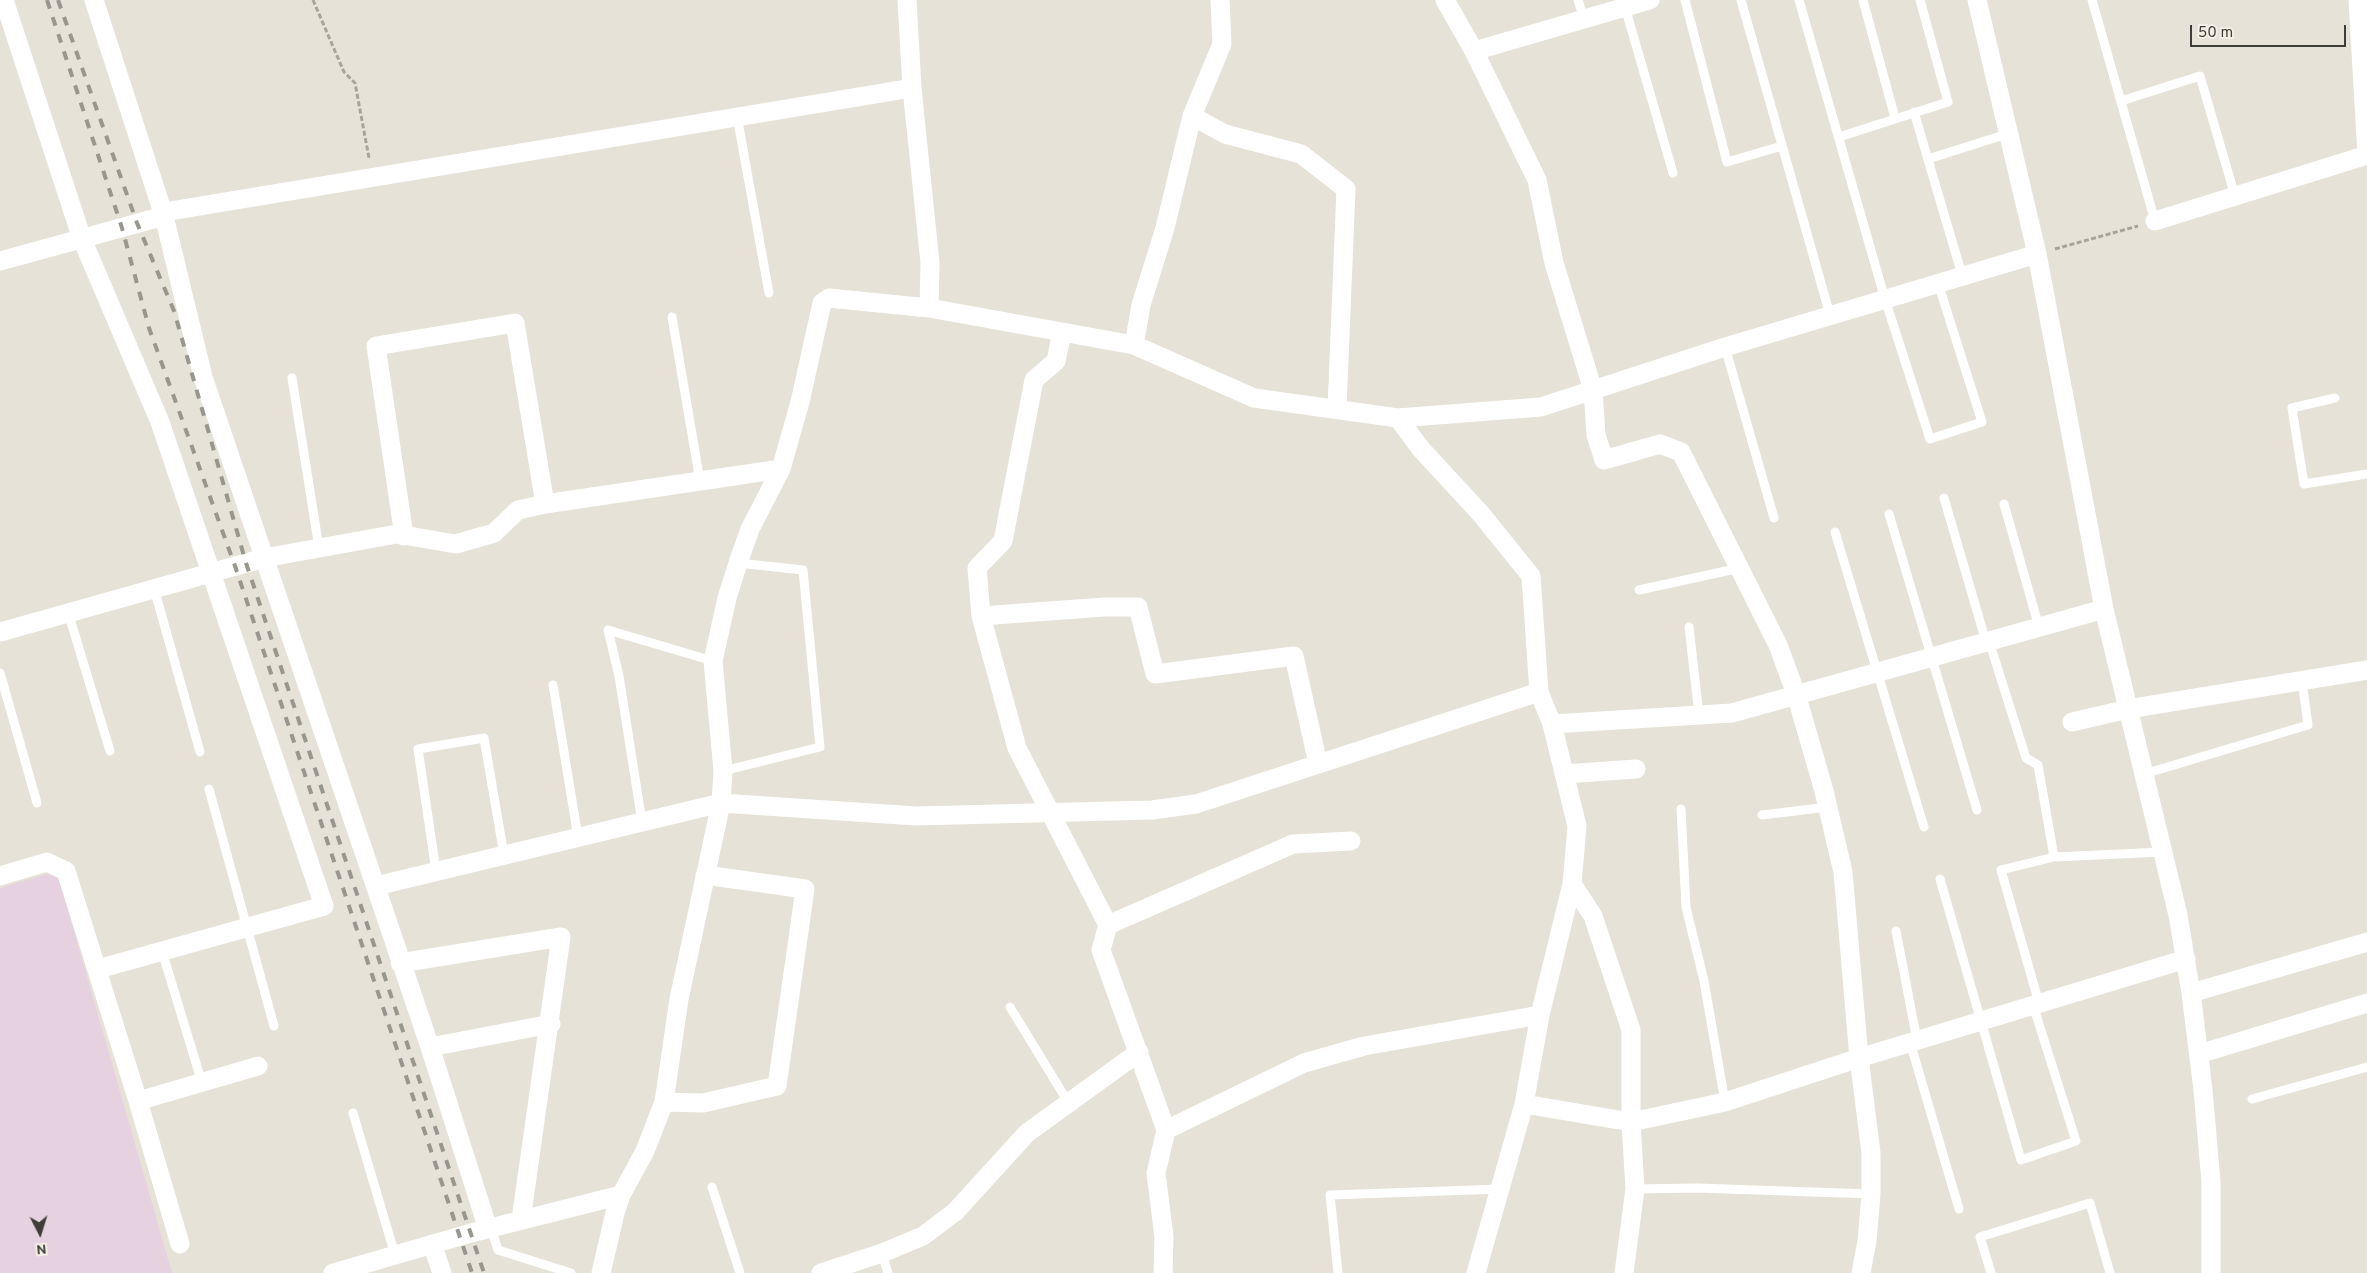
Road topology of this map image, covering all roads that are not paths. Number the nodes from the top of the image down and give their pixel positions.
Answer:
1 (4, 0) edge
2 (94, 0) edge
3 (907, 0) edge
4 (1220, 0) edge
5 (1445, 0) edge
6 (1578, 0) edge
7 (1650, 0) edge
8 (1685, 0) edge
9 (1740, 0) edge
10 (1799, 0) edge
11 (1863, 0) edge
12 (1920, 0) edge
13 (1976, 0) edge
14 (2092, 0) edge
15 (2358, 0) edge
16 (1626, 7) junction
17 (1584, 19) junction
18 (1474, 51) junction
19 (912, 88) junction
20 (2121, 102) junction
21 (1914, 112) junction
22 (737, 116) junction
23 (1192, 116) junction
24 (1895, 118) junction
25 (2007, 134) junction
26 (1839, 137) junction
27 (1782, 146) junction
28 (2367, 155) edge
29 (1928, 159) junction
30 (1673, 174) dead end
31 (2235, 196) junction
32 (164, 216) junction
33 (2156, 221) joint
34 (82, 239) junction
35 (2038, 254) junction
36 (0, 261) edge
37 (1962, 275) junction
38 (1938, 283) junction
39 (769, 293) dead end
40 (1885, 299) junction
41 (930, 308) junction
42 (1830, 315) junction
43 (672, 317) dead end
44 (1062, 332) junction
45 (1134, 345) junction
46 (1725, 347) junction
47 (292, 378) dead end
48 (1593, 390) junction
49 (2335, 398) dead end
50 (1337, 409) junction
51 (1398, 418) junction
52 (781, 469) junction
53 (2367, 474) edge
54 (700, 481) junction
55 (1944, 498) dead end
56 (545, 504) junction
57 (2004, 504) dead end
58 (1889, 514) dead end
59 (1774, 518) dead end
60 (1835, 532) dead end
61 (404, 536) junction
62 (319, 548) junction
63 (264, 558) junction
64 (738, 563) junction
65 (1740, 568) junction
66 (211, 572) junction
67 (154, 588) junction
68 (1639, 590) dead end
69 (2104, 610) junction
70 (68, 612) junction
71 (981, 616) junction
72 (1688, 627) dead end
73 (2039, 627) junction
74 (0, 632) edge
75 (1988, 642) junction
76 (1931, 657) junction
77 (713, 661) junction
78 (2367, 670) edge
79 (1877, 672) junction
80 (0, 673) edge
81 (2302, 681) junction
82 (553, 686) dead end
83 (1539, 692) junction
84 (1796, 694) junction
85 (2128, 709) junction
86 (1699, 715) junction
87 (2072, 722) dead end
88 (1552, 724) junction
89 (110, 751) dead end
90 (200, 752) dead end
91 (1318, 764) junction
92 (1636, 769) dead end
93 (723, 771) junction
94 (1564, 774) junction
95 (2144, 774) junction
96 (209, 789) dead end
97 (37, 803) dead end
98 (721, 803) junction
99 (1828, 807) junction
100 (1681, 809) dead end
101 (1977, 810) dead end
102 (1050, 812) junction
103 (1762, 815) dead end
104 (642, 822) junction
105 (1924, 827) dead end
106 (578, 837) junction
107 (1351, 841) dead end
108 (2163, 852) junction
109 (504, 855) junction
110 (2054, 857) junction
111 (436, 871) junction
112 (705, 875) junction
113 (0, 876) edge
114 (1940, 879) dead end
115 (1572, 884) junction
116 (376, 886) junction
117 (1108, 925) junction
118 (247, 928) junction
119 (1896, 931) dead end
120 (2367, 942) edge
121 (162, 951) junction
122 (2186, 959) junction
123 (400, 963) junction
124 (98, 969) junction
125 (2191, 993) junction
126 (2367, 1003) edge
127 (2036, 1004) junction
128 (1010, 1006) dead end
129 (1540, 1015) junction
130 (1980, 1021) junction
131 (551, 1024) junction
132 (274, 1026) dead end
133 (1913, 1041) junction
134 (430, 1047) junction
135 (1139, 1052) junction
136 (2199, 1054) junction
137 (1859, 1058) junction
138 (258, 1066) dead end
139 (2367, 1067) edge
140 (202, 1083) junction
141 (2252, 1100) dead end
142 (138, 1101) junction
143 (664, 1102) junction
144 (1068, 1102) junction
145 (1726, 1102) junction
146 (1524, 1104) junction
147 (353, 1113) dead end
148 (1631, 1122) junction
149 (1166, 1130) junction
150 (712, 1188) dead end
151 (1500, 1189) junction
152 (1635, 1189) junction
153 (1871, 1194) junction
154 (621, 1196) junction
155 (1959, 1209) dead end
156 (521, 1220) junction
157 (489, 1229) junction
158 (180, 1244) dead end
159 (432, 1244) junction
160 (882, 1253) junction
161 (396, 1255) junction
162 (845, 1269) edge
163 (333, 1273) edge
164 (442, 1273) edge
165 (571, 1273) edge
166 (600, 1273) edge
167 (740, 1273) edge
168 (821, 1273) edge
169 (888, 1273) edge
170 (1163, 1273) edge
171 (1338, 1273) edge
172 (1476, 1273) edge
173 (1624, 1273) edge
174 (1861, 1273) edge
175 (1990, 1273) edge
176 (2110, 1273) edge
177 (2211, 1273) edge

1 - 34 street
2 - 32 street
3 - 19 street
4 - 23 street
5 - 18 street
6 - 17 lane
7 - 16 street
8 - 27 lane
9 - 27 lane
10 - 26 lane
11 - 24 lane
12 - 21 lane
13 - 25 street
14 - 20 lane
15 - 28 street
16 - 17 street
16 - 30 lane
17 - 18 street
18 - 48 street
19 - 22 street
19 - 41 street
20 - 31 lane
20 - 33 lane
21 - 24 lane
21 - 29 lane
22 - 32 street
22 - 39 lane
23 - 45 street
23 - 50 street
24 - 26 lane
25 - 29 lane
25 - 35 street
26 - 40 lane
27 - 42 lane
28 - 31 street
29 - 37 lane
31 - 33 street
32 - 34 street
32 - 63 street
34 - 36 street
34 - 66 street
35 - 37 street
35 - 69 street
37 - 38 street
38 - 40 street
38 - 40 lane
40 - 42 street
41 - 44 street
41 - 52 street
42 - 46 street
43 - 54 lane
44 - 45 street
44 - 71 street
45 - 50 street
46 - 48 street
46 - 59 lane
47 - 62 lane
48 - 51 street
48 - 65 street
49 - 53 lane
50 - 51 street
51 - 83 street
52 - 54 street
52 - 64 street
54 - 56 street
55 - 75 lane
56 - 61 street
56 - 61 street
57 - 73 lane
58 - 76 lane
60 - 79 lane
61 - 62 street
62 - 63 street
63 - 66 street
63 - 116 street
64 - 77 street
64 - 93 lane
65 - 68 lane
65 - 84 street
66 - 67 street
66 - 118 street
67 - 70 street
67 - 90 lane
69 - 73 street
69 - 85 street
70 - 74 street
70 - 89 lane
71 - 91 street
71 - 102 street
72 - 86 lane
73 - 75 street
75 - 76 street
75 - 110 lane
76 - 79 street
76 - 101 lane
77 - 93 street
77 - 104 lane
78 - 81 street
79 - 84 street
79 - 105 lane
80 - 97 lane
81 - 85 street
81 - 95 lane
82 - 106 lane
83 - 88 street
83 - 91 street
84 - 86 street
84 - 99 street
85 - 87 street
85 - 95 street
86 - 88 street
88 - 94 street
91 - 102 street
92 - 94 street
93 - 98 street
94 - 115 street
95 - 108 street
96 - 118 lane
98 - 102 street
98 - 104 street
98 - 112 street
99 - 103 lane
99 - 137 street
100 - 145 lane
102 - 117 street
104 - 106 street
106 - 109 street
107 - 117 street
108 - 110 lane
108 - 122 street
109 - 111 street
109 - 111 lane
110 - 127 lane
111 - 116 street
112 - 143 street
112 - 143 street
113 - 124 street
114 - 130 lane
115 - 129 street
115 - 148 street
116 - 123 street
117 - 135 street
118 - 121 street
118 - 132 lane
119 - 133 lane
120 - 125 street
121 - 124 street
121 - 140 lane
122 - 125 street
122 - 127 street
123 - 131 street
123 - 134 street
124 - 142 street
125 - 136 street
126 - 136 street
127 - 130 street
127 - 130 lane
128 - 144 lane
129 - 146 street
129 - 149 street
130 - 133 street
131 - 134 street
131 - 156 street
133 - 137 street
133 - 155 lane
134 - 157 street
135 - 144 street
135 - 149 street
136 - 177 street
137 - 145 street
137 - 153 street
138 - 140 street
139 - 141 lane
140 - 142 street
142 - 158 street
143 - 154 street
144 - 160 street
145 - 148 street
146 - 148 street
146 - 151 street
147 - 161 lane
148 - 152 street
149 - 170 street
150 - 167 lane
151 - 171 lane
151 - 172 street
152 - 153 lane
152 - 173 street
153 - 174 street
154 - 156 street
154 - 166 street
156 - 157 street
157 - 159 street
157 - 165 lane
159 - 161 street
159 - 164 street
160 - 162 street
160 - 169 lane
161 - 163 street
162 - 168 street
175 - 176 lane

